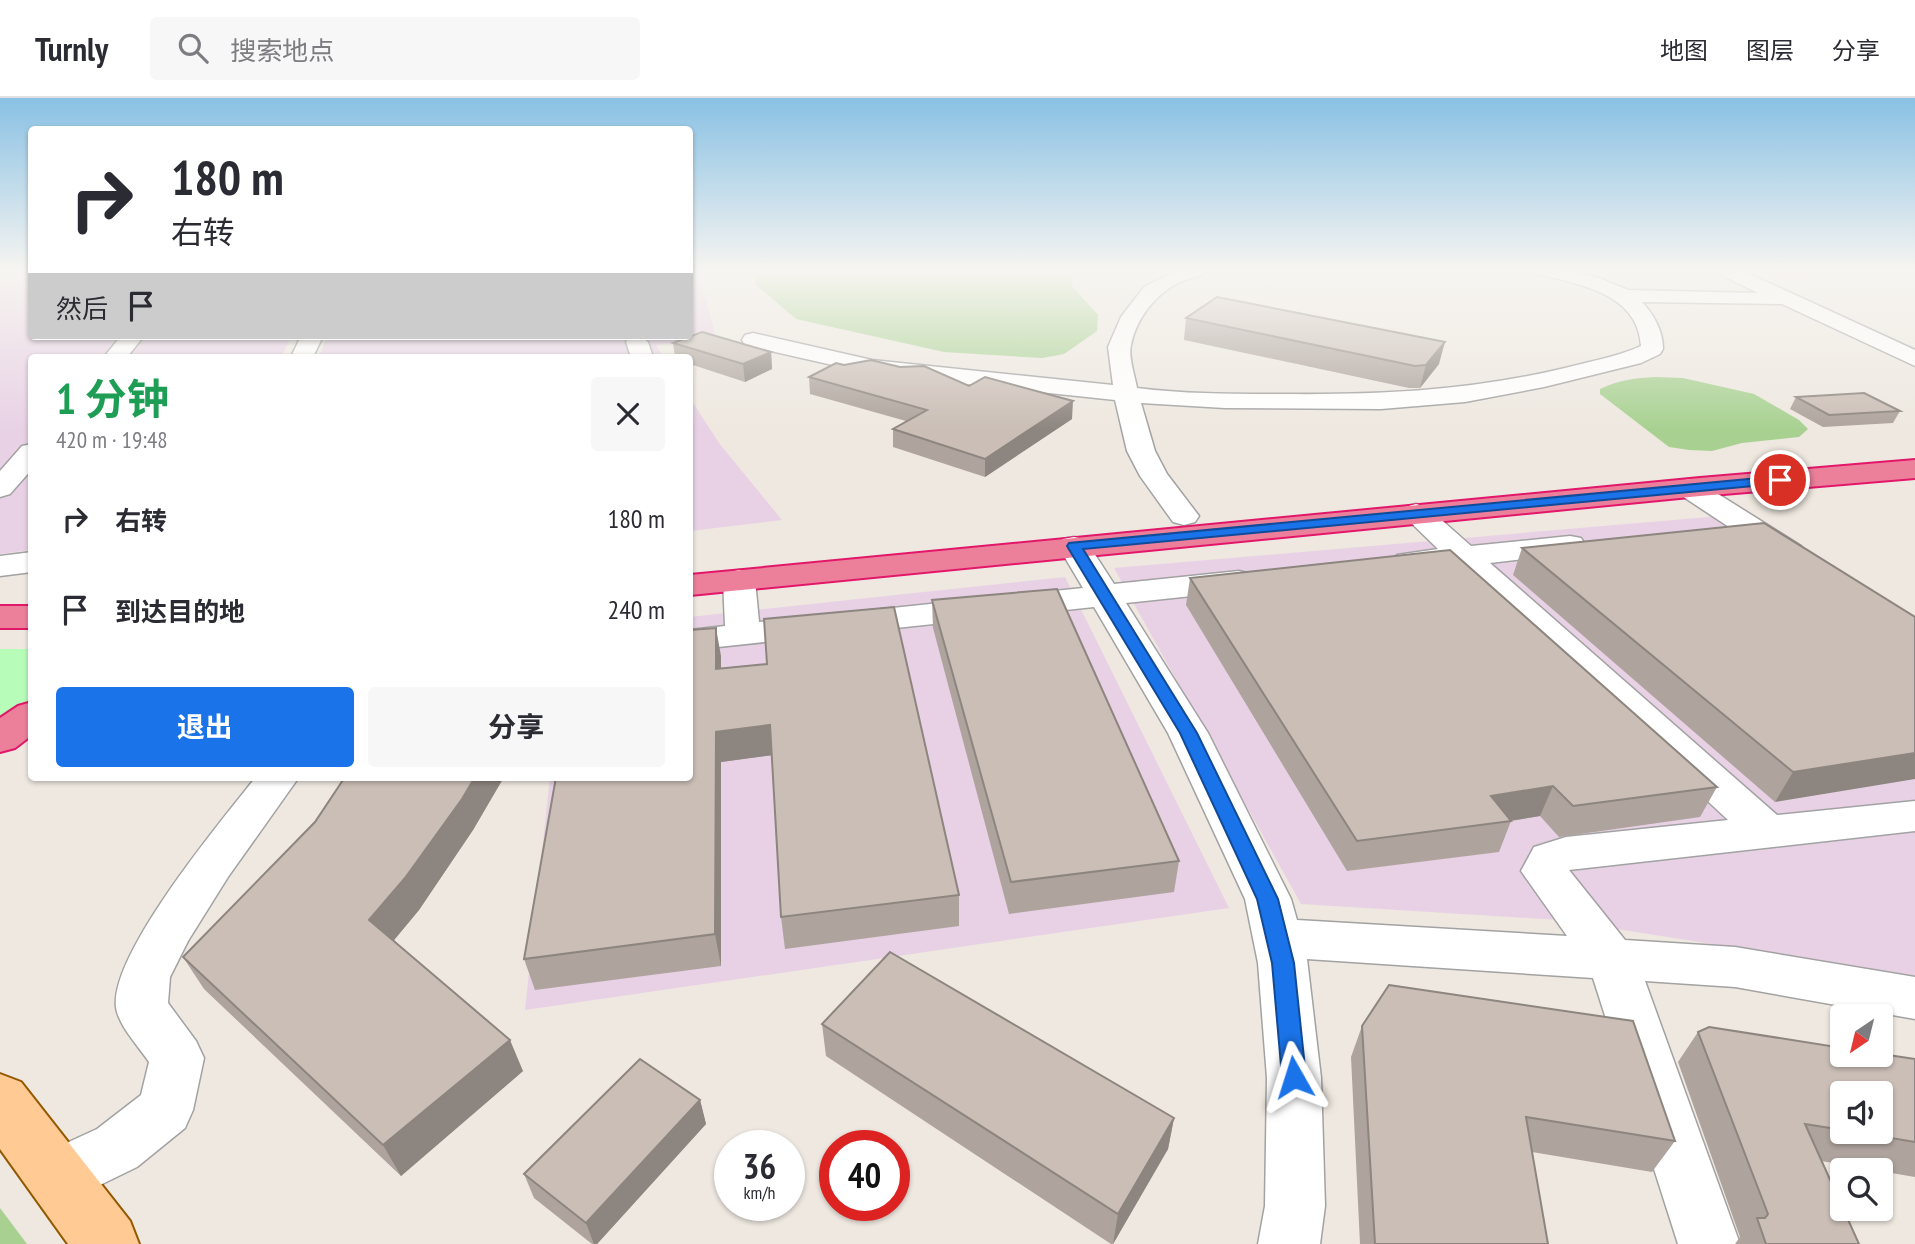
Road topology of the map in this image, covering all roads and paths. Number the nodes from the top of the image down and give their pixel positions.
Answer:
1 (1129, 323) edge
2 (1647, 323) edge
3 (1838, 323) edge
4 (130, 340) edge
5 (754, 340) dead end
6 (118, 354) edge
7 (1915, 359) edge
8 (1126, 394) junction
9 (1915, 455) edge
10 (28, 456) edge
11 (1915, 469) edge
12 (0, 488) edge
13 (1689, 488) junction
14 (1416, 513) junction
15 (1184, 516) junction
16 (1748, 526) junction
17 (1694, 532) edge
18 (1599, 542) edge
19 (1074, 546) junction
20 (1464, 556) junction
21 (28, 562) edge
22 (1381, 565) edge
23 (0, 566) edge
24 (693, 568) edge
25 (1815, 569) edge
26 (1271, 577) edge
27 (739, 580) junction
28 (693, 584) edge
29 (1106, 595) junction
30 (0, 617) edge
31 (28, 617) edge
32 (743, 634) junction
33 (693, 640) edge
34 (0, 641) edge
35 (28, 641) edge
36 (28, 718) edge
37 (0, 738) edge
38 (275, 781) edge
39 (1915, 816) edge
40 (1768, 832) junction
41 (1277, 938) junction
42 (1612, 960) junction
43 (1915, 998) edge
44 (0, 1101) edge
45 (57, 1177) junction
46 (107, 1244) edge
47 (1289, 1244) edge
48 (1709, 1244) edge

1 - 8 street
2 - 8 street
3 - 7 street
4 - 6 street
5 - 8 street
8 - 15 street
9 - 15 highway
10 - 12 street
11 - 13 highway
13 - 14 highway
13 - 16 street
14 - 19 highway
14 - 20 street
15 - 24 highway
16 - 17 street
16 - 25 street
18 - 20 street
19 - 27 highway
19 - 29 street
20 - 22 street
20 - 40 street
21 - 23 street
26 - 29 street
27 - 28 highway
27 - 32 street
29 - 32 street
29 - 41 street
30 - 31 highway
32 - 33 street
34 - 35 highway
36 - 37 highway
38 - 45 street
39 - 40 street
40 - 42 street
41 - 42 street
41 - 47 street
42 - 43 street
42 - 48 street
44 - 45 main road
45 - 46 main road

